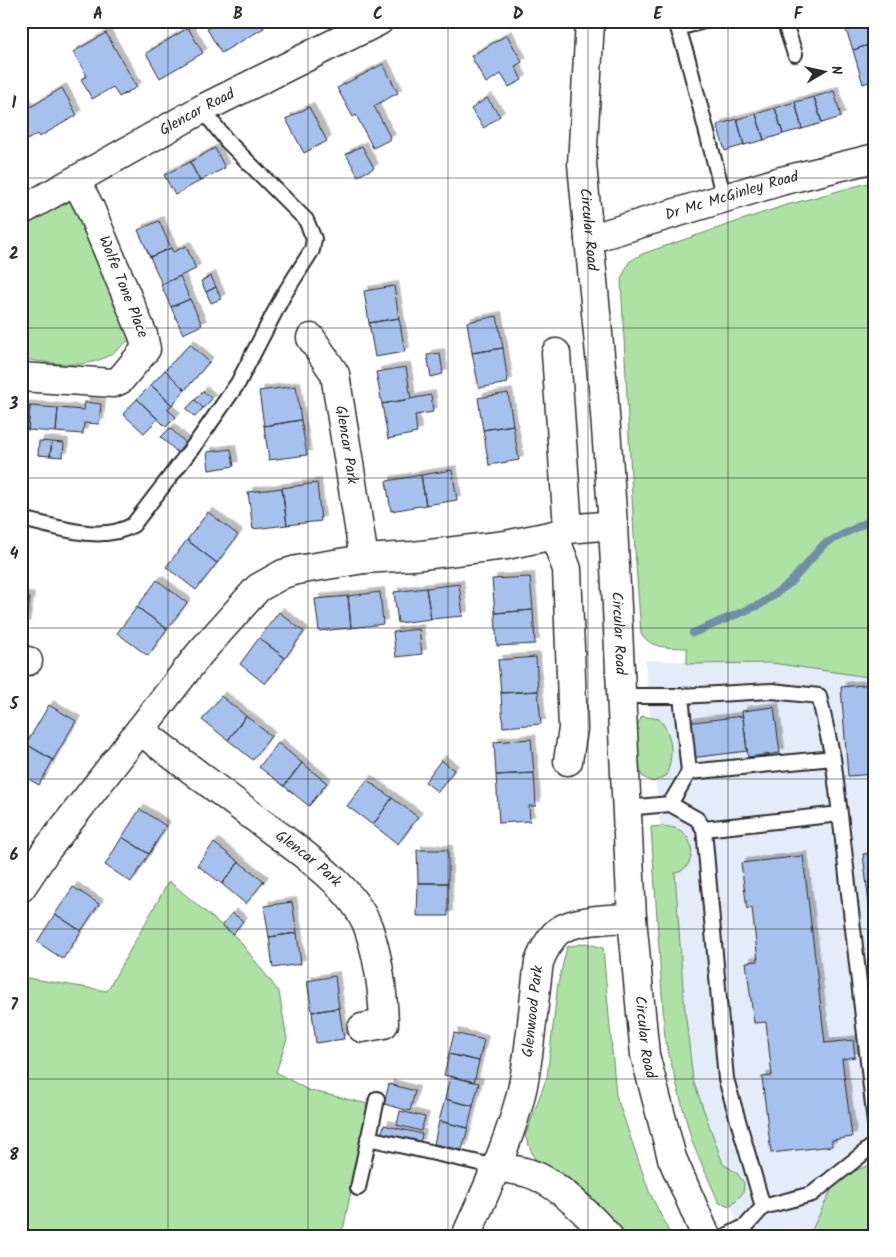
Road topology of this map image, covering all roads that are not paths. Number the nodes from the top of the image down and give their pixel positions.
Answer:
1 (378, 21) edge
2 (590, 21) edge
3 (704, 21) edge
4 (784, 21) edge
5 (675, 25) edge
6 (795, 54) dead end
7 (202, 109) junction
8 (875, 158) edge
9 (76, 181) junction
10 (724, 198) junction
11 (21, 211) edge
12 (589, 239) junction
13 (311, 338) dead end
14 (556, 353) dead end
15 (21, 377) edge
16 (21, 519) edge
17 (613, 525) junction
18 (561, 532) junction
19 (364, 559) junction
20 (620, 696) junction
21 (681, 696) junction
22 (140, 730) junction
23 (833, 758) junction
24 (568, 761) dead end
25 (689, 772) junction
26 (670, 804) junction
27 (626, 808) junction
28 (840, 814) junction
29 (704, 829) junction
30 (21, 888) edge
31 (632, 918) junction
32 (362, 1028) dead end
33 (377, 1099) dead end
34 (875, 1123) edge
35 (368, 1138) junction
36 (875, 1144) edge
37 (496, 1168) junction
38 (358, 1188) dead end
39 (763, 1208) junction
40 (466, 1236) edge
41 (608, 1236) edge
42 (706, 1236) edge
43 (726, 1236) edge

1 - 7 street, Glencar Road
2 - 12 street, Circular Road
3 - 5 lane
4 - 6 lane
5 - 10 lane
7 - 9 street, Glencar Road
7 - 16 lane
8 - 10 street, Dr Mc McGinley Road
9 - 11 street, Glencar Road
9 - 15 street, Wolfe Tone Place
10 - 12 street, Dr Mc McGinley Road
12 - 17 street, Circular Road
13 - 19 street, Glencar Park
14 - 18 street
17 - 18 street
17 - 20 street, Circular Road
18 - 19 street
18 - 24 street
19 - 22 street
20 - 21 lane
20 - 27 street, Circular Road
21 - 23 lane
21 - 25 lane
22 - 30 street
22 - 32 street, Glencar Park
23 - 25 lane
23 - 28 lane
25 - 26 lane
26 - 27 lane
26 - 29 lane
27 - 31 street, Circular Road
28 - 29 lane
28 - 34 lane
29 - 39 lane
31 - 37 street, Glenwood Park
31 - 42 street, Circular Road
33 - 35 lane
35 - 37 lane
35 - 38 lane
36 - 39 lane
37 - 40 street, Glenwood Park
37 - 41 street
39 - 43 lane

